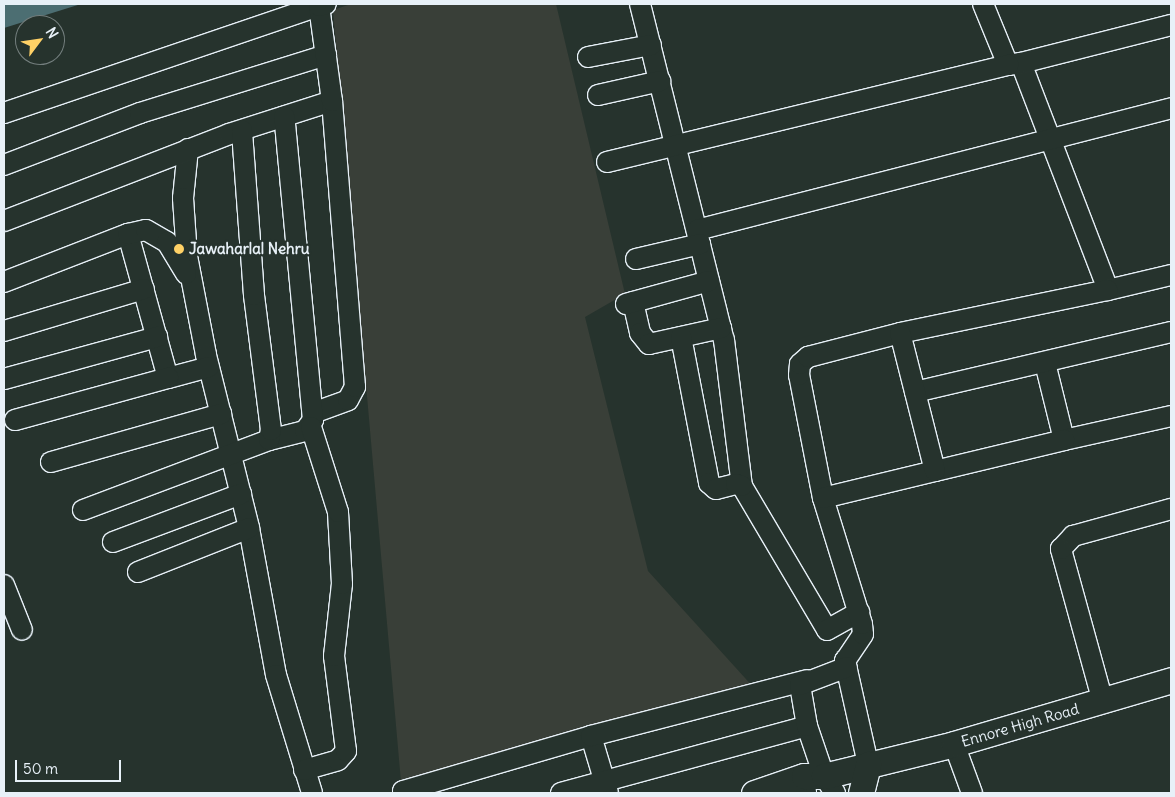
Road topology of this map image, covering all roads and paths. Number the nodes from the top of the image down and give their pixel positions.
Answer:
1 (640, 4) edge
2 (984, 4) edge
3 (321, 5) edge
4 (1171, 25) edge
5 (651, 45) junction
6 (326, 55) junction
7 (588, 57) dead end
8 (1014, 64) junction
9 (660, 81) junction
10 (598, 94) dead end
11 (332, 101) junction
12 (1171, 108) edge
13 (4, 112) edge
14 (284, 116) junction
15 (242, 130) junction
16 (1050, 139) junction
17 (676, 144) junction
18 (188, 149) junction
19 (607, 162) dead end
20 (4, 165) edge
21 (4, 221) edge
22 (128, 234) junction
23 (699, 237) junction
24 (636, 259) dead end
25 (1171, 275) edge
26 (710, 281) junction
27 (4, 282) edge
28 (192, 285) junction
29 (144, 289) junction
30 (1108, 290) junction
31 (721, 328) junction
32 (4, 331) edge
33 (900, 332) junction
34 (1171, 332) edge
35 (157, 336) junction
36 (681, 336) junction
37 (1045, 363) junction
38 (209, 367) junction
39 (168, 378) junction
40 (4, 379) edge
41 (915, 392) junction
42 (221, 414) junction
43 (1171, 416) edge
44 (15, 420) dead end
45 (312, 420) junction
46 (269, 440) junction
47 (1064, 440) junction
48 (231, 457) junction
49 (51, 462) dead end
50 (935, 471) junction
51 (742, 486) junction
52 (240, 494) junction
53 (823, 498) junction
54 (1171, 509) edge
55 (84, 510) dead end
56 (249, 528) junction
57 (113, 542) dead end
58 (138, 572) dead end
59 (4, 585) edge
60 (859, 612) junction
61 (22, 630) dead end
62 (847, 667) junction
63 (807, 680) junction
64 (1171, 680) edge
65 (1103, 702) junction
66 (808, 726) junction
67 (591, 736) junction
68 (954, 744) junction
69 (304, 770) junction
70 (868, 782) edge
71 (817, 785) edge
72 (606, 788) edge
73 (312, 793) edge
74 (404, 793) edge
75 (561, 793) edge
76 (754, 793) edge
77 (972, 793) edge

1 - 5 street
2 - 8 street
3 - 6 street
3 - 13 street
4 - 8 street
5 - 7 street
5 - 9 street
6 - 11 street
6 - 20 street
8 - 16 street
8 - 17 street
9 - 10 street
9 - 17 street
11 - 14 street
11 - 45 street
12 - 16 street
14 - 15 street
14 - 45 street
15 - 18 street
15 - 46 street
16 - 23 street
16 - 30 street
17 - 19 street
17 - 23 street
18 - 21 street
18 - 28 street
22 - 27 street
22 - 28 street
22 - 29 street
23 - 24 street
23 - 26 street
25 - 30 street
26 - 31 street
26 - 36 street
28 - 38 street
29 - 32 street
29 - 35 street
30 - 33 street
31 - 36 street
31 - 51 street
33 - 41 street
33 - 53 street
34 - 37 street
35 - 39 street
35 - 40 street
36 - 51 street
37 - 41 street
37 - 47 street
38 - 39 street
38 - 42 street
39 - 44 street
41 - 50 street
42 - 48 street
42 - 49 street
43 - 47 street
45 - 46 street
45 - 69 street
46 - 48 street
47 - 50 street
48 - 52 street
48 - 55 street
50 - 53 street
51 - 60 street
52 - 56 street
52 - 57 street
53 - 60 street
54 - 65 street
56 - 58 street
56 - 69 street
59 - 61 street
60 - 62 street
62 - 63 street
62 - 70 street
63 - 66 street
63 - 67 street
64 - 65 main road, Ennore High Road
65 - 68 main road, Ennore High Road
66 - 71 street
66 - 72 street
67 - 72 street
67 - 74 street
68 - 70 main road, Ennore High Road
68 - 77 street
69 - 73 street
70 - 71 main road, Ennore High Road
71 - 76 main road, Ennore High Road
72 - 75 street

